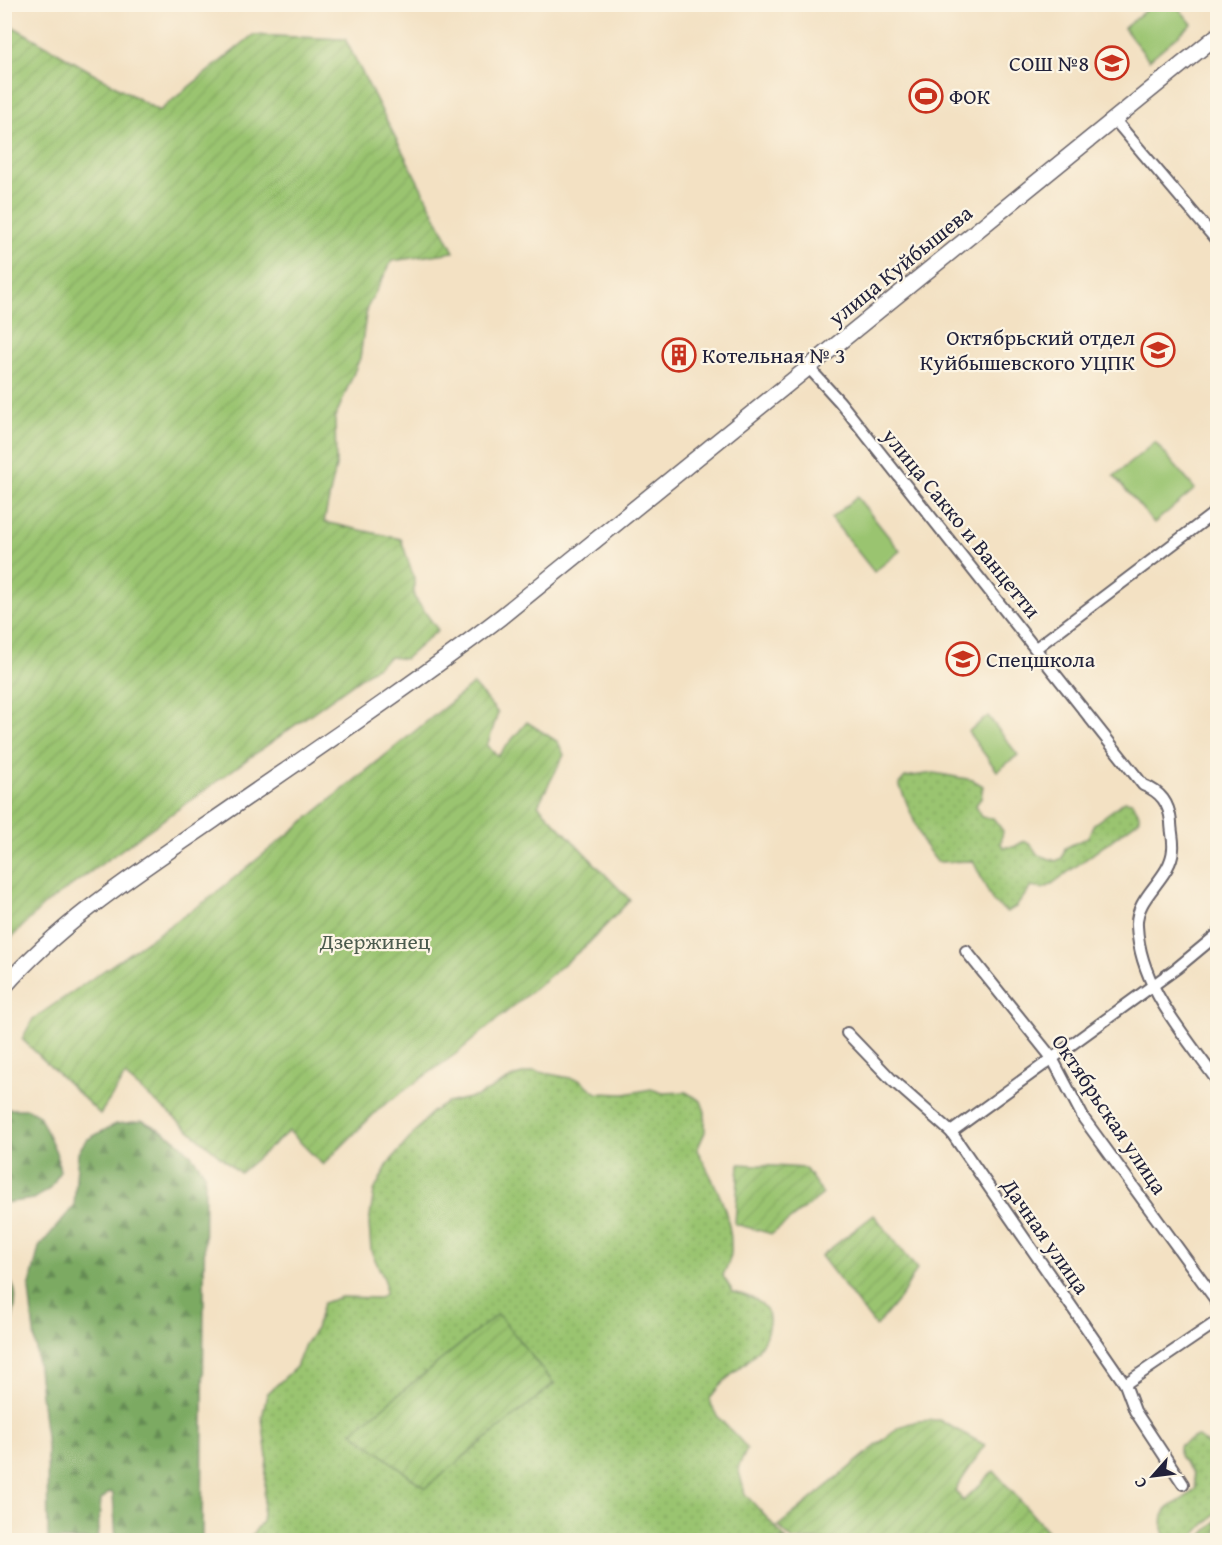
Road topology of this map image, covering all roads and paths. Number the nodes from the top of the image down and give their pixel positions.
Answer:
1 (1218, 35) edge
2 (1114, 119) junction
3 (1218, 242) edge
4 (809, 368) junction
5 (1218, 510) edge
6 (1036, 648) junction
7 (1218, 934) edge
8 (966, 951) dead end
9 (1151, 985) junction
10 (4, 987) edge
11 (847, 1033) dead end
12 (1052, 1058) junction
13 (1218, 1082) edge
14 (951, 1132) junction
15 (1218, 1303) edge
16 (1218, 1321) edge
17 (1125, 1384) junction
18 (1183, 1484) dead end

1 - 2 main road, улица Куйбышева
2 - 3 street
2 - 4 main road, улица Куйбышева
4 - 6 street, улица Сакко и Ванцетти
4 - 10 main road, улица Куйбышева
5 - 6 street
6 - 9 street, улица Сакко и Ванцетти
7 - 9 street
8 - 12 street, Октябрьская улица
9 - 12 street
9 - 13 street
11 - 14 street, Дачная улица
12 - 14 street
12 - 15 street, Октябрьская улица
14 - 17 street, Дачная улица
16 - 17 street
17 - 18 street, Дачная улица

